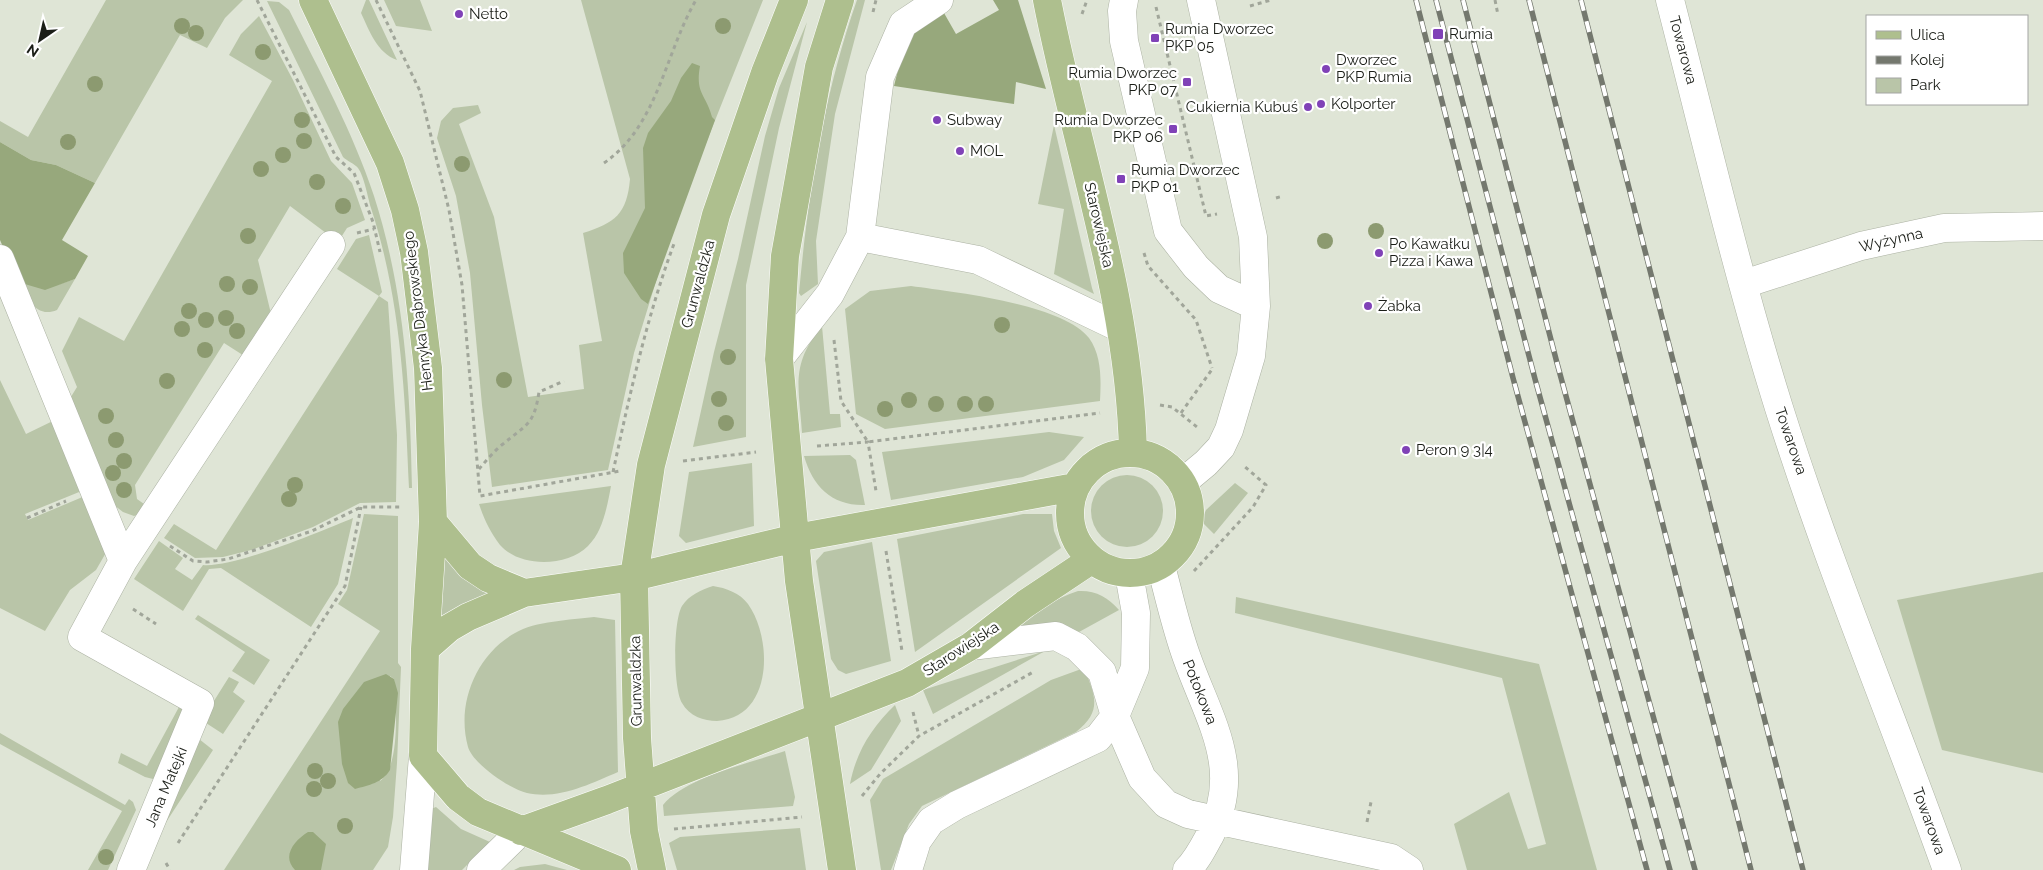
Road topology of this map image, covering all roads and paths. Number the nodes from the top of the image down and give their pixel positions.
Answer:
1 (313, 0) edge
2 (376, 0) edge
3 (696, 0) edge
4 (794, 0) edge
5 (840, 0) edge
6 (939, 0) edge
7 (1047, 0) edge
8 (1124, 0) edge
9 (1201, 0) edge
10 (1271, 0) edge
11 (1494, 0) edge
12 (1670, 0) edge
13 (1155, 4) dead end
14 (1250, 6) dead end
15 (1498, 15) dead end
16 (604, 162) dead end
17 (1216, 214) dead end
18 (2043, 226) edge
19 (374, 229) dead end
20 (366, 230) dead end
21 (860, 237) junction
22 (331, 245) dead end
23 (0, 259) edge
24 (1744, 284) junction
25 (1256, 306) junction
26 (1120, 328) junction
27 (834, 336) dead end
28 (779, 359) junction
29 (1212, 368) dead end
30 (564, 381) dead end
31 (1158, 405) dead end
32 (1101, 413) dead end
33 (1181, 413) junction
34 (1200, 429) dead end
35 (868, 442) junction
36 (1133, 453) junction
37 (1246, 469) dead end
38 (478, 470) junction
39 (1182, 483) junction
40 (1075, 487) junction
41 (94, 488) junction
42 (480, 496) dead end
43 (877, 496) dead end
44 (361, 507) junction
45 (404, 507) dead end
46 (27, 518) dead end
47 (433, 522) junction
48 (796, 538) junction
49 (884, 541) dead end
50 (165, 543) dead end
51 (1091, 560) junction
52 (123, 561) junction
53 (1161, 566) junction
54 (1129, 574) junction
55 (1190, 575) dead end
56 (634, 577) junction
57 (524, 592) junction
58 (971, 646) junction
59 (425, 648) junction
60 (903, 658) dead end
61 (1039, 669) dead end
62 (1115, 716) junction
63 (819, 717) junction
64 (423, 756) junction
65 (642, 785) junction
66 (1371, 802) dead end
67 (832, 809) junction
68 (1218, 819) junction
69 (1366, 825) dead end
70 (521, 831) junction
71 (644, 832) junction
72 (176, 845) dead end
73 (131, 870) edge
74 (414, 870) edge
75 (481, 870) edge
76 (617, 870) edge
77 (652, 870) edge
78 (842, 870) edge
79 (908, 870) edge
80 (1188, 870) edge
81 (1409, 870) edge
82 (1947, 870) edge

1 - 47 main road, Henryka Dąbrowskiego
2 - 38 path
3 - 16 path
4 - 56 main road, Grunwaldzka
5 - 28 main road
6 - 21 street
7 - 26 main road, Starowiejska
8 - 25 street
9 - 25 street
10 - 14 path
11 - 15 path
12 - 24 street, Towarowa
13 - 17 path
18 - 24 street, Wyżynna
19 - 20 path
21 - 26 street
21 - 28 street
22 - 52 street
23 - 41 street
24 - 82 street, Towarowa
25 - 39 street
26 - 36 main road, Starowiejska
27 - 35 path
28 - 48 main road
29 - 33 path
30 - 38 path
31 - 33 path
32 - 35 path
33 - 34 path
35 - 43 path
36 - 39 main road
36 - 40 main road
37 - 55 path
38 - 42 path
39 - 53 main road
40 - 48 main road
40 - 51 main road
41 - 46 path
41 - 52 street
44 - 45 path
44 - 50 path
44 - 72 path
47 - 57 main road
47 - 59 main road, Henryka Dąbrowskiego
48 - 56 main road
48 - 63 main road
49 - 60 path
51 - 54 main road
51 - 58 main road, Starowiejska
52 - 73 street, Jana Matejki
53 - 54 main road
53 - 68 street, Potokowa
54 - 62 street
56 - 57 main road
56 - 65 main road, Grunwaldzka
57 - 59 main road
58 - 62 street
58 - 63 main road, Starowiejska
59 - 64 main road, Henryka Dąbrowskiego
61 - 67 path
62 - 68 street
62 - 79 street
63 - 65 main road
63 - 67 main road
64 - 70 main road
64 - 74 street
65 - 70 main road
65 - 71 main road, Grunwaldzka
66 - 69 path
67 - 71 path
67 - 78 main road
68 - 80 street, Potokowa
68 - 81 street
70 - 75 street
70 - 76 main road
71 - 77 main road, Grunwaldzka

